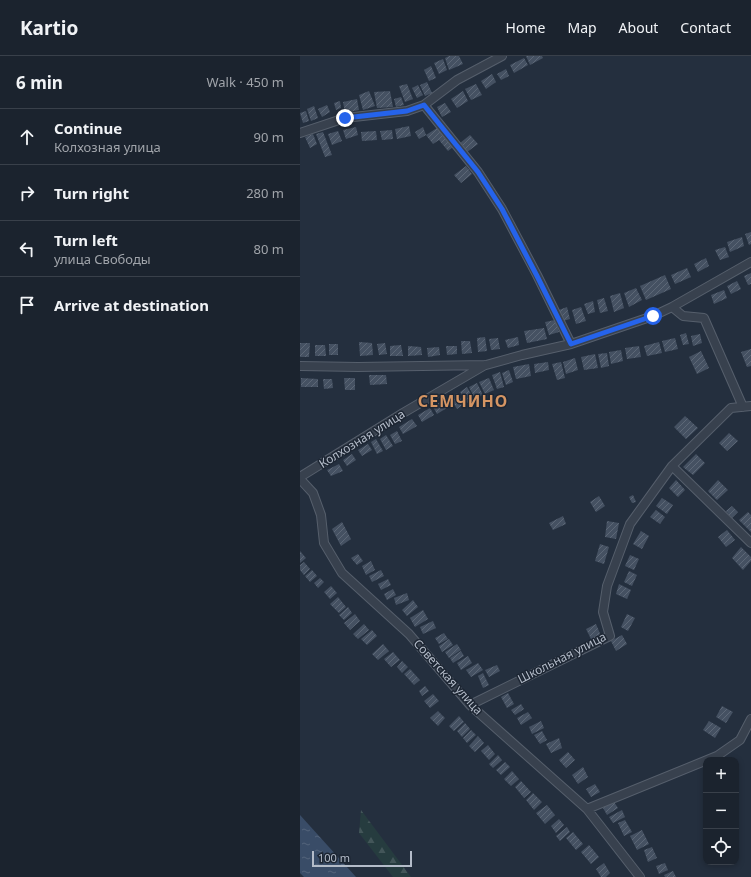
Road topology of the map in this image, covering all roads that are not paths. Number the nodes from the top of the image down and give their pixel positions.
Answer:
1 (502, 56) edge
2 (424, 105) junction
3 (300, 132) edge
4 (751, 262) edge
5 (672, 307) junction
6 (571, 344) junction
7 (486, 365) junction
8 (300, 366) edge
9 (747, 407) edge
10 (672, 466) junction
11 (300, 478) edge
12 (751, 543) edge
13 (470, 705) junction
14 (751, 719) edge
15 (587, 809) junction
16 (640, 877) edge

1 - 2 street
2 - 3 street
2 - 6 street
4 - 5 street, Колхозная улица
5 - 6 street, Колхозная улица
5 - 9 street
6 - 7 street, Колхозная улица
7 - 8 street, Колхозная улица
7 - 11 street, Колхозная улица
9 - 10 street, Школьная улица
10 - 12 street
10 - 13 street, Школьная улица
11 - 13 street, Советская улица
13 - 15 street, Советская улица
14 - 15 street
15 - 16 street, Советская улица

